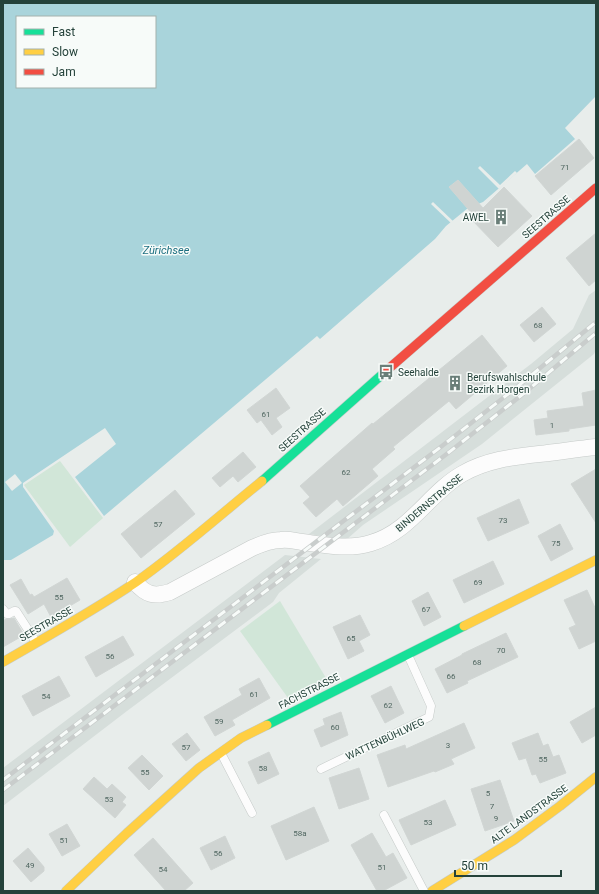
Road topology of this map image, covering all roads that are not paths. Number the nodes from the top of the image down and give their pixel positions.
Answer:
1 (596, 188) edge
2 (596, 447) edge
3 (596, 560) edge
4 (135, 582) junction
5 (3, 609) edge
6 (37, 642) junction
7 (408, 654) junction
8 (3, 662) edge
9 (220, 752) junction
10 (321, 769) dead end
11 (596, 777) edge
12 (252, 813) dead end
13 (384, 815) dead end
14 (66, 891) edge
15 (424, 891) edge
16 (432, 891) edge

1 - 4 main road, SEESTRASSE
2 - 4 street, BINDERNSTRASSE
3 - 7 main road, FACHSTRASSE
4 - 6 main road, SEESTRASSE
5 - 6 lane
6 - 8 main road, SEESTRASSE
7 - 9 main road, FACHSTRASSE
7 - 10 lane, WATTENBÜHLWEG
9 - 12 lane
9 - 14 main road, FACHSTRASSE
11 - 16 main road, ALTE LANDSTRASSE
13 - 15 lane

